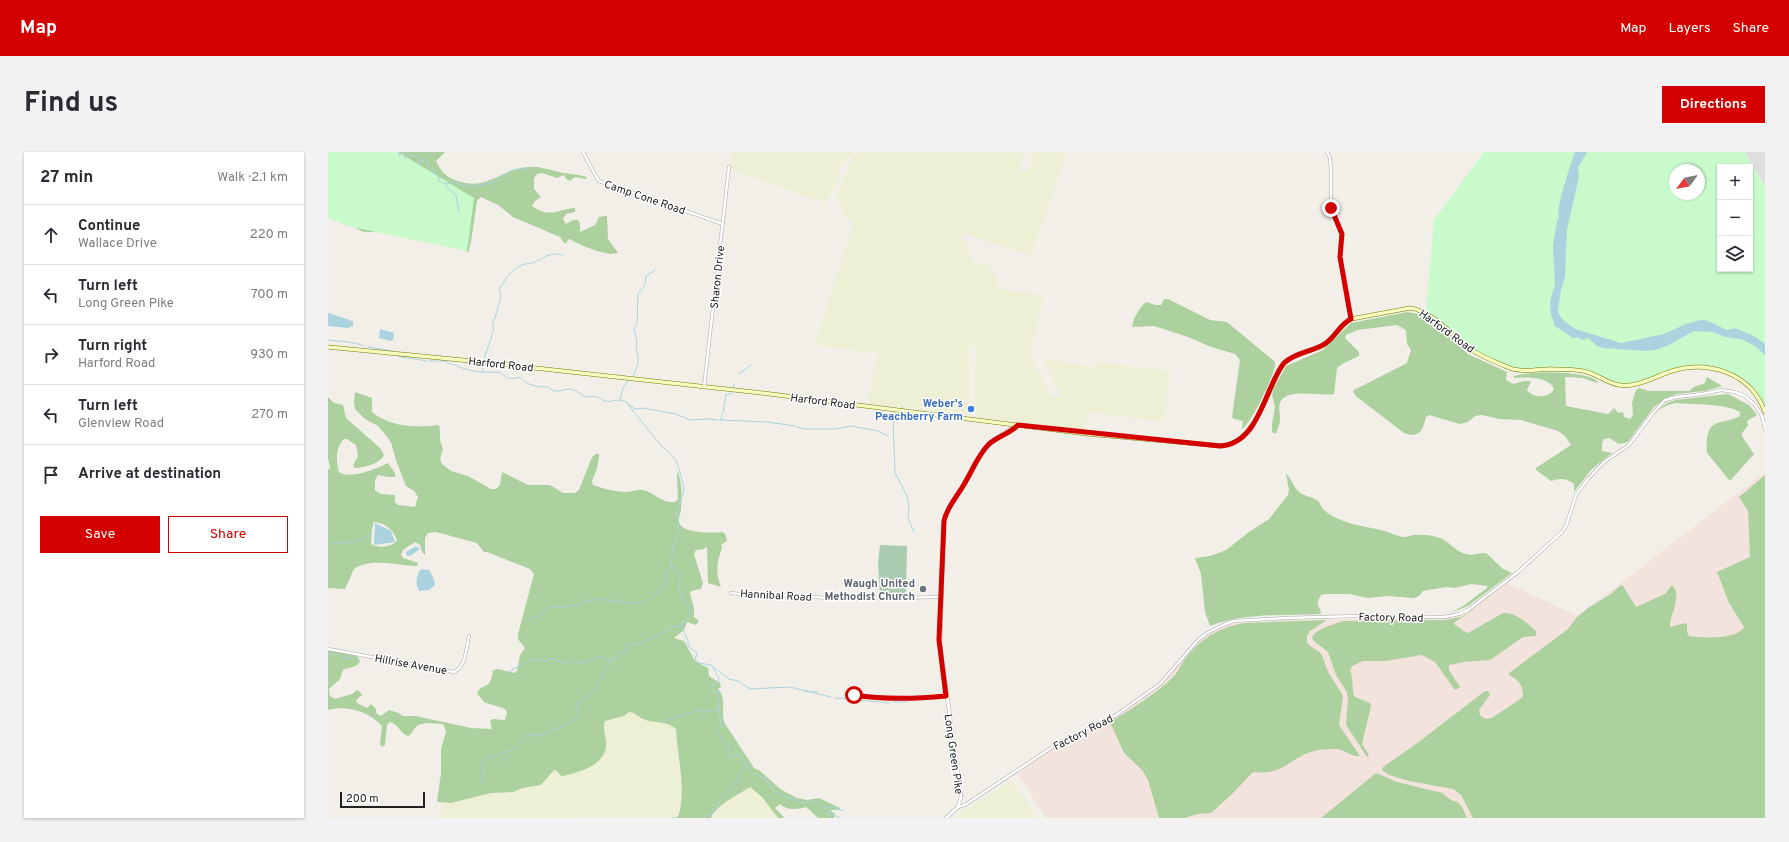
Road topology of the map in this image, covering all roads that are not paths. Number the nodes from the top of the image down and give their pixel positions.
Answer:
1 (584, 152) edge
2 (1327, 152) edge
3 (729, 167) dead end
4 (723, 224) junction
5 (1351, 319) junction
6 (328, 346) edge
7 (704, 387) junction
8 (1765, 412) edge
9 (1018, 425) junction
10 (1765, 429) edge
11 (731, 593) dead end
12 (941, 597) junction
13 (469, 636) dead end
14 (328, 649) edge
15 (854, 695) dead end
16 (946, 696) junction
17 (958, 808) junction
18 (946, 818) edge

1 - 4 street, Camp Cone Road
2 - 5 street
3 - 4 street, Sharon Drive
4 - 7 street, Sharon Drive
5 - 8 main road, Harford Road
5 - 9 main road, Harford Road
6 - 7 main road, Harford Road
7 - 9 main road, Harford Road
9 - 12 street, Long Green Pike
10 - 17 street, Factory Road
11 - 12 street, Hannibal Road
12 - 16 street, Long Green Pike
13 - 14 street, Hillrise Avenue
15 - 16 street
16 - 17 street, Long Green Pike
17 - 18 street, Long Green Pike

